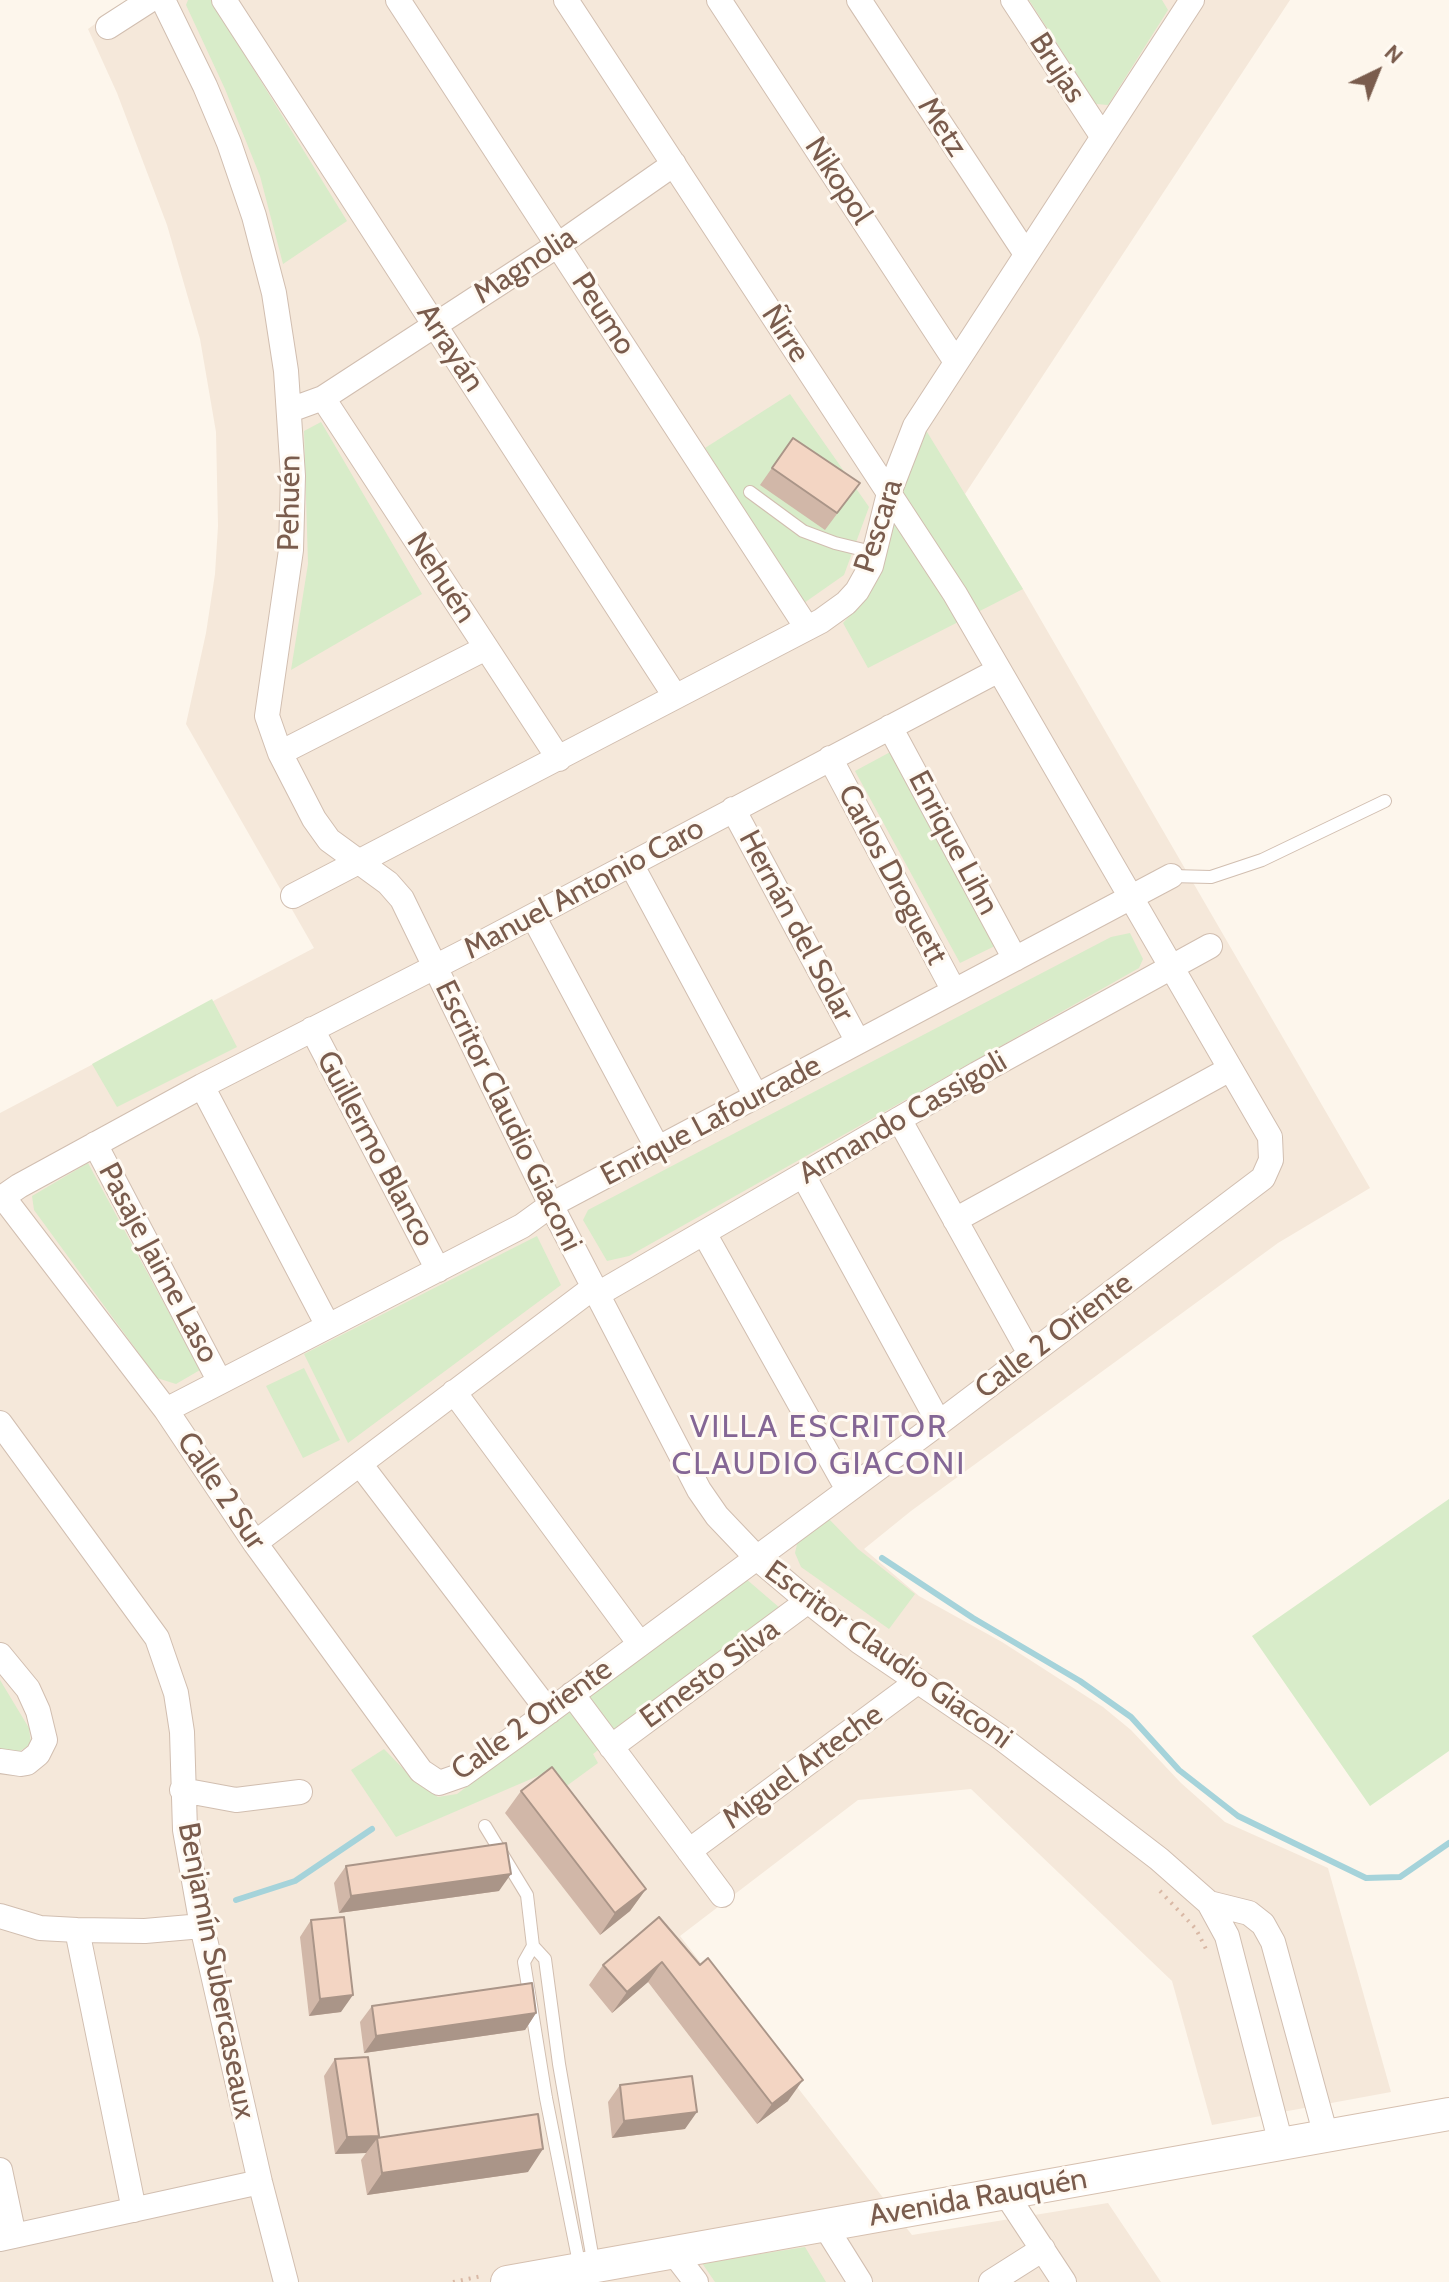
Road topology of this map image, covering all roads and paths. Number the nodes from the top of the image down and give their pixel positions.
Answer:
1 (150, 0) edge
2 (163, 0) edge
3 (224, 0) edge
4 (398, 0) edge
5 (566, 0) edge
6 (719, 0) edge
7 (859, 0) edge
8 (1013, 0) edge
9 (1186, 3) edge
10 (108, 27) dead end
11 (1102, 136) junction
12 (674, 164) junction
13 (558, 245) junction
14 (1026, 254) junction
15 (435, 325) junction
16 (956, 362) junction
17 (323, 398) junction
18 (290, 410) junction
19 (750, 492) dead end
20 (889, 493) junction
21 (876, 553) junction
22 (807, 628) junction
23 (486, 648) junction
24 (999, 670) junction
25 (675, 696) junction
26 (890, 727) junction
27 (280, 753) junction
28 (830, 758) junction
29 (559, 759) junction
30 (1385, 801) dead end
31 (733, 809) junction
32 (361, 863) junction
33 (631, 864) junction
34 (1171, 876) joint
35 (293, 896) dead end
36 (1130, 898) junction
37 (533, 916) junction
38 (1210, 946) dead end
39 (1015, 959) junction
40 (434, 968) junction
41 (1171, 968) junction
42 (954, 991) junction
43 (312, 1029) junction
44 (858, 1042) junction
45 (1230, 1069) junction
46 (202, 1086) junction
47 (756, 1096) junction
48 (899, 1119) junction
49 (95, 1144) junction
50 (658, 1149) junction
51 (1271, 1160) joint
52 (803, 1175) junction
53 (1, 1198) edge
54 (551, 1205) junction
55 (955, 1220) junction
56 (704, 1233) junction
57 (438, 1270) junction
58 (596, 1290) junction
59 (328, 1326) junction
60 (1030, 1354) junction
61 (220, 1382) junction
62 (454, 1392) junction
63 (166, 1410) junction
64 (0, 1423) edge
65 (939, 1423) junction
66 (360, 1464) junction
67 (848, 1490) junction
68 (255, 1543) junction
69 (757, 1558) junction
70 (808, 1601) junction
71 (640, 1644) junction
72 (0, 1655) edge
73 (917, 1682) junction
74 (572, 1694) junction
75 (549, 1712) junction
76 (611, 1747) junction
77 (0, 1761) edge
78 (439, 1783) joint
79 (182, 1790) junction
80 (300, 1792) dead end
81 (485, 1826) dead end
82 (689, 1851) junction
83 (1153, 1883) dead end
84 (722, 1895) dead end
85 (1209, 1903) junction
86 (0, 1916) edge
87 (202, 1926) junction
88 (77, 1930) junction
89 (533, 1946) junction
90 (1208, 1954) dead end
91 (557, 2045) junction
92 (538, 2049) junction
93 (562, 2078) junction
94 (543, 2081) junction
95 (1449, 2114) edge
96 (1326, 2136) junction
97 (1281, 2144) junction
98 (0, 2170) edge
99 (260, 2182) junction
100 (1006, 2194) junction
101 (134, 2210) junction
102 (825, 2226) junction
103 (7, 2238) edge
104 (1043, 2249) junction
105 (673, 2252) junction
106 (587, 2267) junction
107 (544, 2278) edge
108 (286, 2282) edge
109 (507, 2282) edge
110 (696, 2282) edge
111 (860, 2282) edge
112 (991, 2282) edge
113 (1064, 2282) edge

1 - 10 street
2 - 18 street, Pehuén
3 - 15 street, Arrayán
4 - 13 street, Peumo
5 - 12 street, Ñirre
6 - 16 street, Nikopol
7 - 14 street, Metz
8 - 11 street, Brujas
9 - 11 street, Pescara
11 - 14 street, Pescara
12 - 13 street, Magnolia
12 - 20 street, Ñirre
13 - 15 street, Magnolia
13 - 22 street, Peumo
14 - 16 street, Pescara
15 - 17 street, Magnolia
15 - 25 street, Arrayán
16 - 20 street, Pescara
17 - 18 street, Magnolia
17 - 23 street, Nehuén
18 - 27 street, Pehuén
19 - 21 lane
20 - 21 street, Pescara
20 - 24 street, Ñirre
21 - 22 street, Pescara
22 - 25 street, Pescara
23 - 27 street
23 - 29 street, Nehuén
24 - 26 street, Manuel Antonio Caro
24 - 36 street, Ñirre
25 - 29 street, Pescara
26 - 28 street, Manuel Antonio Caro
26 - 39 street, Enrique Lihn
27 - 32 street, Pehuén
28 - 31 street, Manuel Antonio Caro
28 - 42 street, Carlos Droguett
29 - 32 street, Pescara
30 - 34 lane
31 - 33 street, Manuel Antonio Caro
31 - 44 street, Hernán del Solar
32 - 35 street, Pescara
32 - 40 street, Pehuén
33 - 37 street, Manuel Antonio Caro
33 - 47 street
34 - 36 street, Enrique Lafourcade
36 - 39 street, Enrique Lafourcade
36 - 41 street, Ñirre
37 - 40 street, Manuel Antonio Caro
37 - 50 street
38 - 41 street, Armando Cassigoli
39 - 42 street, Enrique Lafourcade
40 - 43 street, Manuel Antonio Caro
40 - 54 street, Escritor Claudio Giaconi
41 - 45 street, Ñirre
41 - 48 street, Armando Cassigoli
42 - 44 street, Enrique Lafourcade
43 - 46 street, Manuel Antonio Caro
43 - 57 street, Guillermo Blanco
44 - 47 street, Enrique Lafourcade
45 - 51 street, Ñirre
45 - 55 street
46 - 49 street, Manuel Antonio Caro
46 - 59 street
47 - 50 street, Enrique Lafourcade
48 - 52 street, Armando Cassigoli
48 - 55 street
49 - 53 street, Manuel Antonio Caro
49 - 61 street, Pasaje Jaime Laso
50 - 54 street, Enrique Lafourcade
51 - 60 street, Calle 2 Oriente
52 - 56 street, Armando Cassigoli
52 - 65 street
53 - 63 street, Calle 2 Sur
54 - 57 street, Enrique Lafourcade
54 - 58 street, Escritor Claudio Giaconi
55 - 60 street
56 - 58 street, Armando Cassigoli
56 - 67 street
57 - 59 street, Enrique Lafourcade
58 - 62 street, Armando Cassigoli
58 - 69 street, Escritor Claudio Giaconi
59 - 61 street, Enrique Lafourcade
60 - 65 street, Calle 2 Oriente
61 - 63 street, Enrique Lafourcade
62 - 66 street, Armando Cassigoli
62 - 71 street
63 - 68 street, Calle 2 Sur
64 - 79 street, Benjamín Subercaseaux
65 - 67 street, Calle 2 Oriente
66 - 68 street, Armando Cassigoli
66 - 75 street
67 - 69 street, Calle 2 Oriente
68 - 78 street, Calle 2 Sur
69 - 70 street, Escritor Claudio Giaconi
69 - 71 street, Calle 2 Oriente
70 - 73 street, Escritor Claudio Giaconi
70 - 76 street, Ernesto Silva
71 - 74 street, Calle 2 Oriente
72 - 77 street
73 - 82 street, Miguel Arteche
73 - 85 street, Escritor Claudio Giaconi
74 - 75 street, Calle 2 Oriente
74 - 76 street
75 - 78 street, Calle 2 Oriente
76 - 82 street
79 - 80 street
79 - 87 street, Benjamín Subercaseaux
81 - 89 lane
82 - 84 street
83 - 90 path
85 - 96 street, Escritor Claudio Giaconi
85 - 97 street, Escritor Claudio Giaconi
86 - 88 street
87 - 88 street
87 - 99 street, Benjamín Subercaseaux
88 - 101 street
89 - 91 lane
89 - 92 lane
91 - 92 lane
91 - 93 lane
92 - 94 lane
93 - 94 lane
93 - 106 lane
94 - 106 lane
95 - 96 main road, Avenida Rauquén
96 - 97 main road, Avenida Rauquén
97 - 100 main road, Avenida Rauquén
98 - 103 street
99 - 101 street
99 - 108 street, Benjamín Subercaseaux
100 - 102 main road, Avenida Rauquén
100 - 104 street
101 - 103 street
102 - 105 main road, Avenida Rauquén
102 - 111 street
104 - 112 street
104 - 113 street
105 - 106 main road, Avenida Rauquén
105 - 110 street
106 - 107 main road, Avenida Rauquén
107 - 109 main road, Avenida Rauquén

